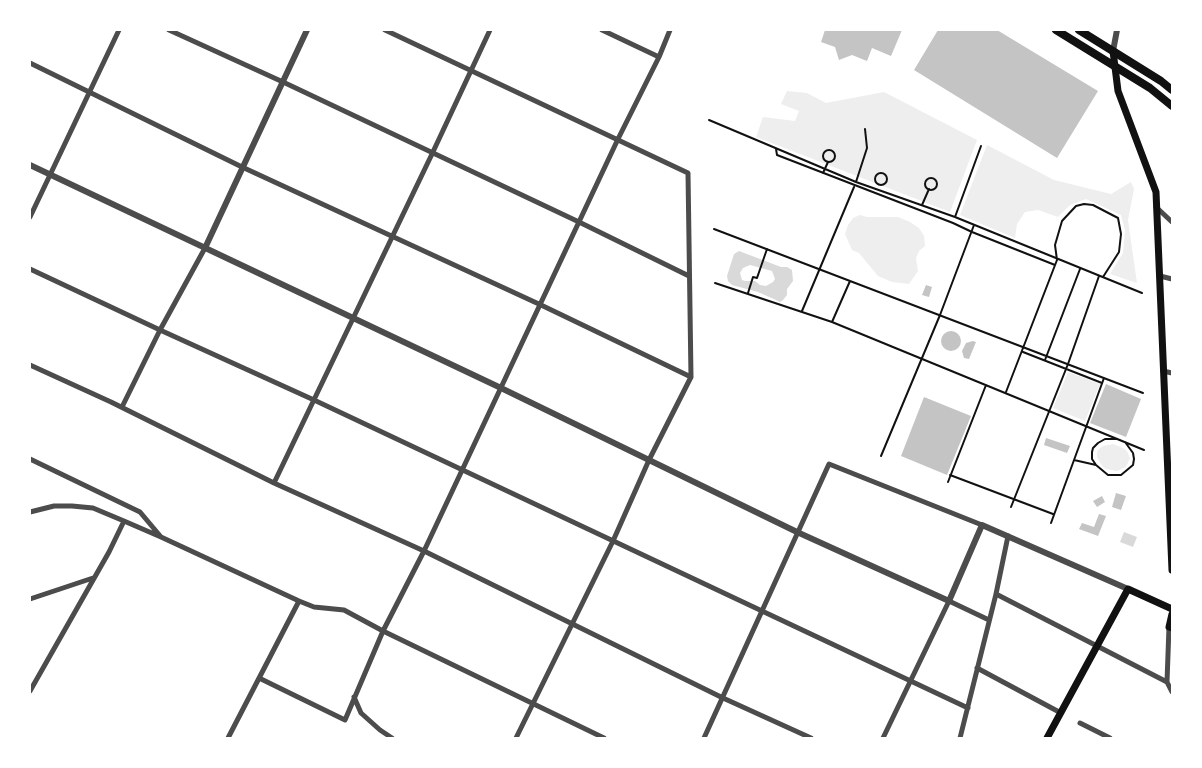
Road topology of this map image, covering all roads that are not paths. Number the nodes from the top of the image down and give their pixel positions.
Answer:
1 (119, 30) edge
2 (169, 30) edge
3 (307, 30) edge
4 (385, 30) edge
5 (490, 30) edge
6 (602, 30) edge
7 (670, 30) edge
8 (1056, 30) edge
9 (1078, 30) edge
10 (1117, 30) edge
11 (1113, 51) junction
12 (659, 57) junction
13 (30, 63) edge
14 (1114, 66) junction
15 (470, 70) junction
16 (283, 82) junction
17 (1172, 90) edge
18 (89, 91) junction
19 (1172, 106) edge
20 (618, 139) junction
21 (432, 154) junction
22 (30, 164) edge
23 (242, 167) junction
24 (49, 174) junction
25 (1156, 207) junction
26 (30, 217) edge
27 (579, 222) junction
28 (1172, 222) edge
29 (392, 237) junction
30 (205, 248) junction
31 (30, 269) edge
32 (689, 276) junction
33 (1160, 276) junction
34 (1172, 279) edge
35 (540, 305) junction
36 (353, 318) junction
37 (160, 330) junction
38 (30, 365) edge
39 (1164, 371) junction
40 (1172, 373) edge
41 (691, 377) junction
42 (500, 388) junction
43 (314, 400) junction
44 (122, 407) junction
45 (1169, 443) edge
46 (30, 459) edge
47 (648, 460) junction
48 (462, 470) junction
49 (274, 483) junction
50 (30, 512) edge
51 (1171, 514) edge
52 (124, 521) junction
53 (982, 525) junction
54 (797, 532) junction
55 (1008, 536) junction
56 (161, 537) junction
57 (613, 541) junction
58 (424, 551) junction
59 (1172, 570) edge
60 (93, 578) junction
61 (1128, 589) junction
62 (996, 594) junction
63 (30, 600) edge
64 (299, 601) junction
65 (948, 601) junction
66 (1172, 609) edge
67 (762, 611) junction
68 (1172, 614) edge
69 (989, 620) junction
70 (573, 623) junction
71 (1171, 628) edge
72 (383, 631) junction
73 (1098, 646) junction
74 (978, 668) junction
75 (259, 678) junction
76 (911, 682) junction
77 (1167, 682) junction
78 (30, 690) edge
79 (1172, 692) edge
80 (354, 697) junction
81 (723, 698) junction
82 (533, 704) junction
83 (968, 708) junction
84 (1062, 713) junction
85 (1080, 723) dead end
86 (228, 738) edge
87 (392, 738) edge
88 (516, 738) edge
89 (604, 738) edge
90 (704, 738) edge
91 (811, 738) edge
92 (883, 738) edge
93 (960, 738) edge
94 (1047, 738) edge
95 (1110, 738) edge

1 - 18 street
2 - 16 street
3 - 16 street
4 - 15 street
5 - 15 street
6 - 12 street
7 - 12 street
8 - 14 main road
9 - 11 main road
10 - 11 street
11 - 14 main road
11 - 17 main road
12 - 20 street
13 - 18 street
14 - 19 main road
14 - 25 main road
15 - 20 street
15 - 21 street
16 - 21 street
16 - 23 street
18 - 23 street
18 - 24 street
20 - 27 street
20 - 32 street
21 - 27 street
21 - 29 street
22 - 24 street
23 - 29 street
23 - 30 street
24 - 26 street
24 - 30 street
25 - 28 street
25 - 33 main road
27 - 32 street
27 - 35 street
29 - 35 street
29 - 36 street
30 - 36 street
30 - 37 street
31 - 37 street
32 - 41 street
33 - 34 street
33 - 39 main road
35 - 41 street
35 - 42 street
36 - 42 street
36 - 43 street
37 - 43 street
37 - 44 street
38 - 44 street
39 - 40 street
39 - 45 main road
41 - 47 street
42 - 47 street
42 - 48 street
43 - 48 street
43 - 49 street
44 - 49 street
45 - 51 main road
46 - 56 street
47 - 54 street
47 - 57 street
48 - 57 street
48 - 58 street
49 - 58 street
50 - 52 street
51 - 59 main road
52 - 56 street
52 - 60 street
53 - 54 street
53 - 55 street
53 - 65 street
54 - 65 street
54 - 67 street
55 - 61 street
55 - 62 street
56 - 64 street
57 - 67 street
57 - 70 street
58 - 70 street
58 - 72 street
60 - 63 street
60 - 78 street
61 - 66 main road
61 - 73 main road
62 - 69 street
62 - 73 street
64 - 72 street
64 - 75 street
65 - 69 street
65 - 76 street
67 - 76 street
67 - 81 street
68 - 71 main road
69 - 74 street
70 - 81 street
70 - 82 street
71 - 77 street
72 - 80 street
72 - 82 street
73 - 77 street
73 - 84 main road
74 - 83 street
74 - 84 street
75 - 80 street
75 - 86 street
76 - 83 street
76 - 92 street
77 - 79 street
80 - 87 street
81 - 90 street
81 - 91 street
82 - 88 street
82 - 89 street
83 - 93 street
84 - 94 main road
85 - 95 street

